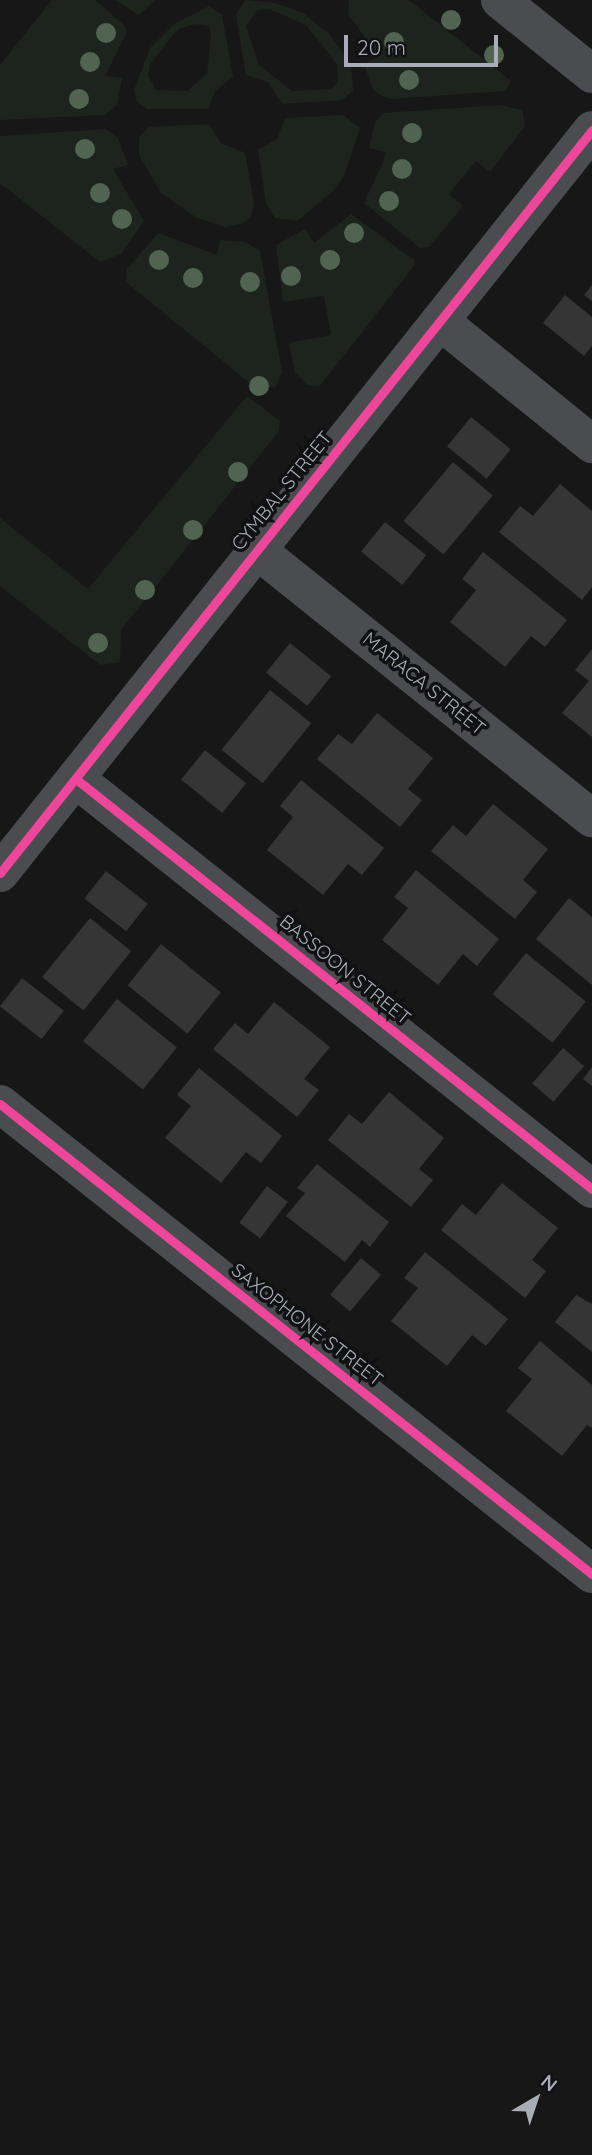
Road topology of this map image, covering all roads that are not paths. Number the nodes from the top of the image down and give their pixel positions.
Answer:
1 (500, 0) edge
2 (592, 74) edge
3 (592, 130) edge
4 (440, 321) junction
5 (592, 444) edge
6 (257, 550) junction
7 (76, 779) junction
8 (592, 818) edge
9 (0, 873) edge
10 (0, 1104) edge
11 (592, 1189) edge
12 (592, 1574) edge

1 - 2 street
3 - 4 street, CYMBAL STREET
4 - 5 street
4 - 6 street, CYMBAL STREET
6 - 7 street, CYMBAL STREET
6 - 8 street, MARACA STREET
7 - 9 street, CYMBAL STREET
7 - 11 street, BASSOON STREET
10 - 12 street, SAXOPHONE STREET

